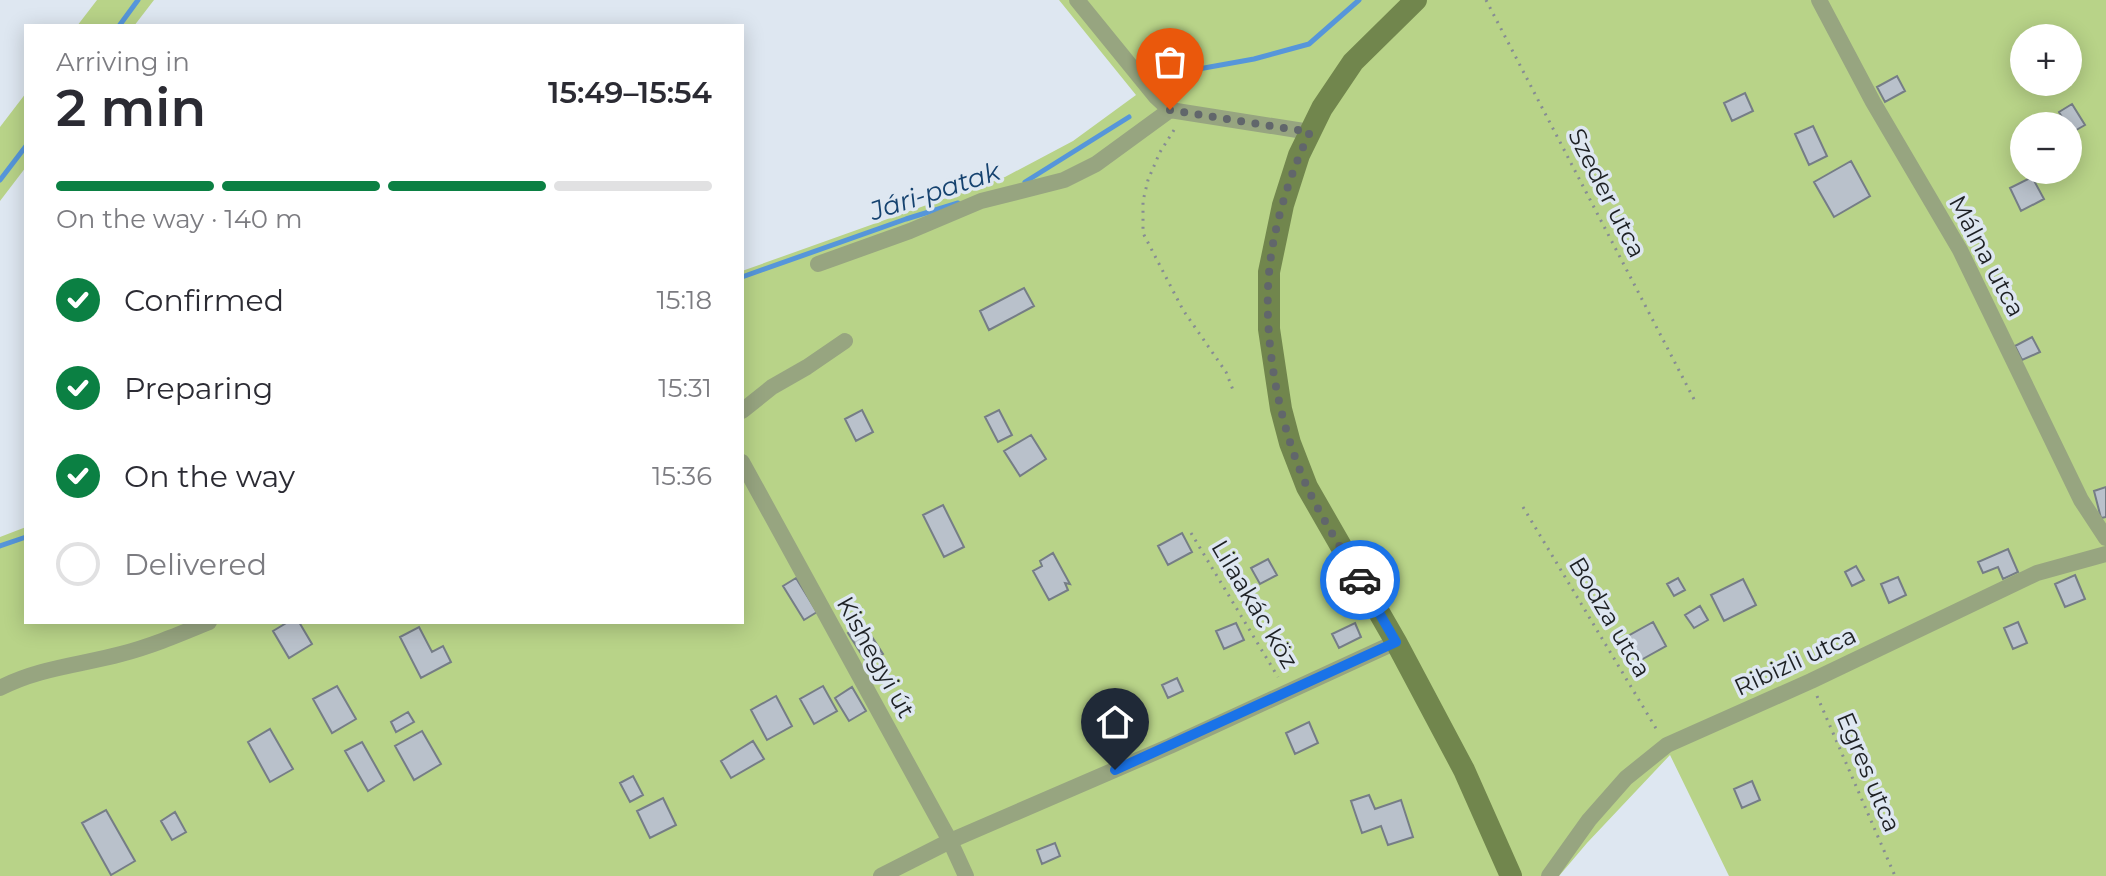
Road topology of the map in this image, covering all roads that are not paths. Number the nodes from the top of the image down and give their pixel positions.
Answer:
1 (1077, 0) edge
2 (1416, 0) edge
3 (1819, 0) edge
4 (1178, 111) junction
5 (1310, 132) junction
6 (818, 264) dead end
7 (845, 341) dead end
8 (744, 409) edge
9 (744, 466) edge
10 (2106, 538) edge
11 (2106, 554) edge
12 (204, 624) edge
13 (1396, 642) junction
14 (0, 688) edge
15 (950, 841) junction
16 (881, 876) edge
17 (966, 876) edge
18 (1511, 876) edge
19 (1549, 876) edge

1 - 4 street
2 - 5 main road
3 - 10 street, Málna utca
4 - 5 street
4 - 6 street
5 - 13 main road
7 - 8 street
9 - 15 street, Kishegyi út
11 - 19 street, Ribizli utca
12 - 14 street
13 - 15 street
13 - 18 main road
15 - 16 street
15 - 17 street, Kishegyi út

